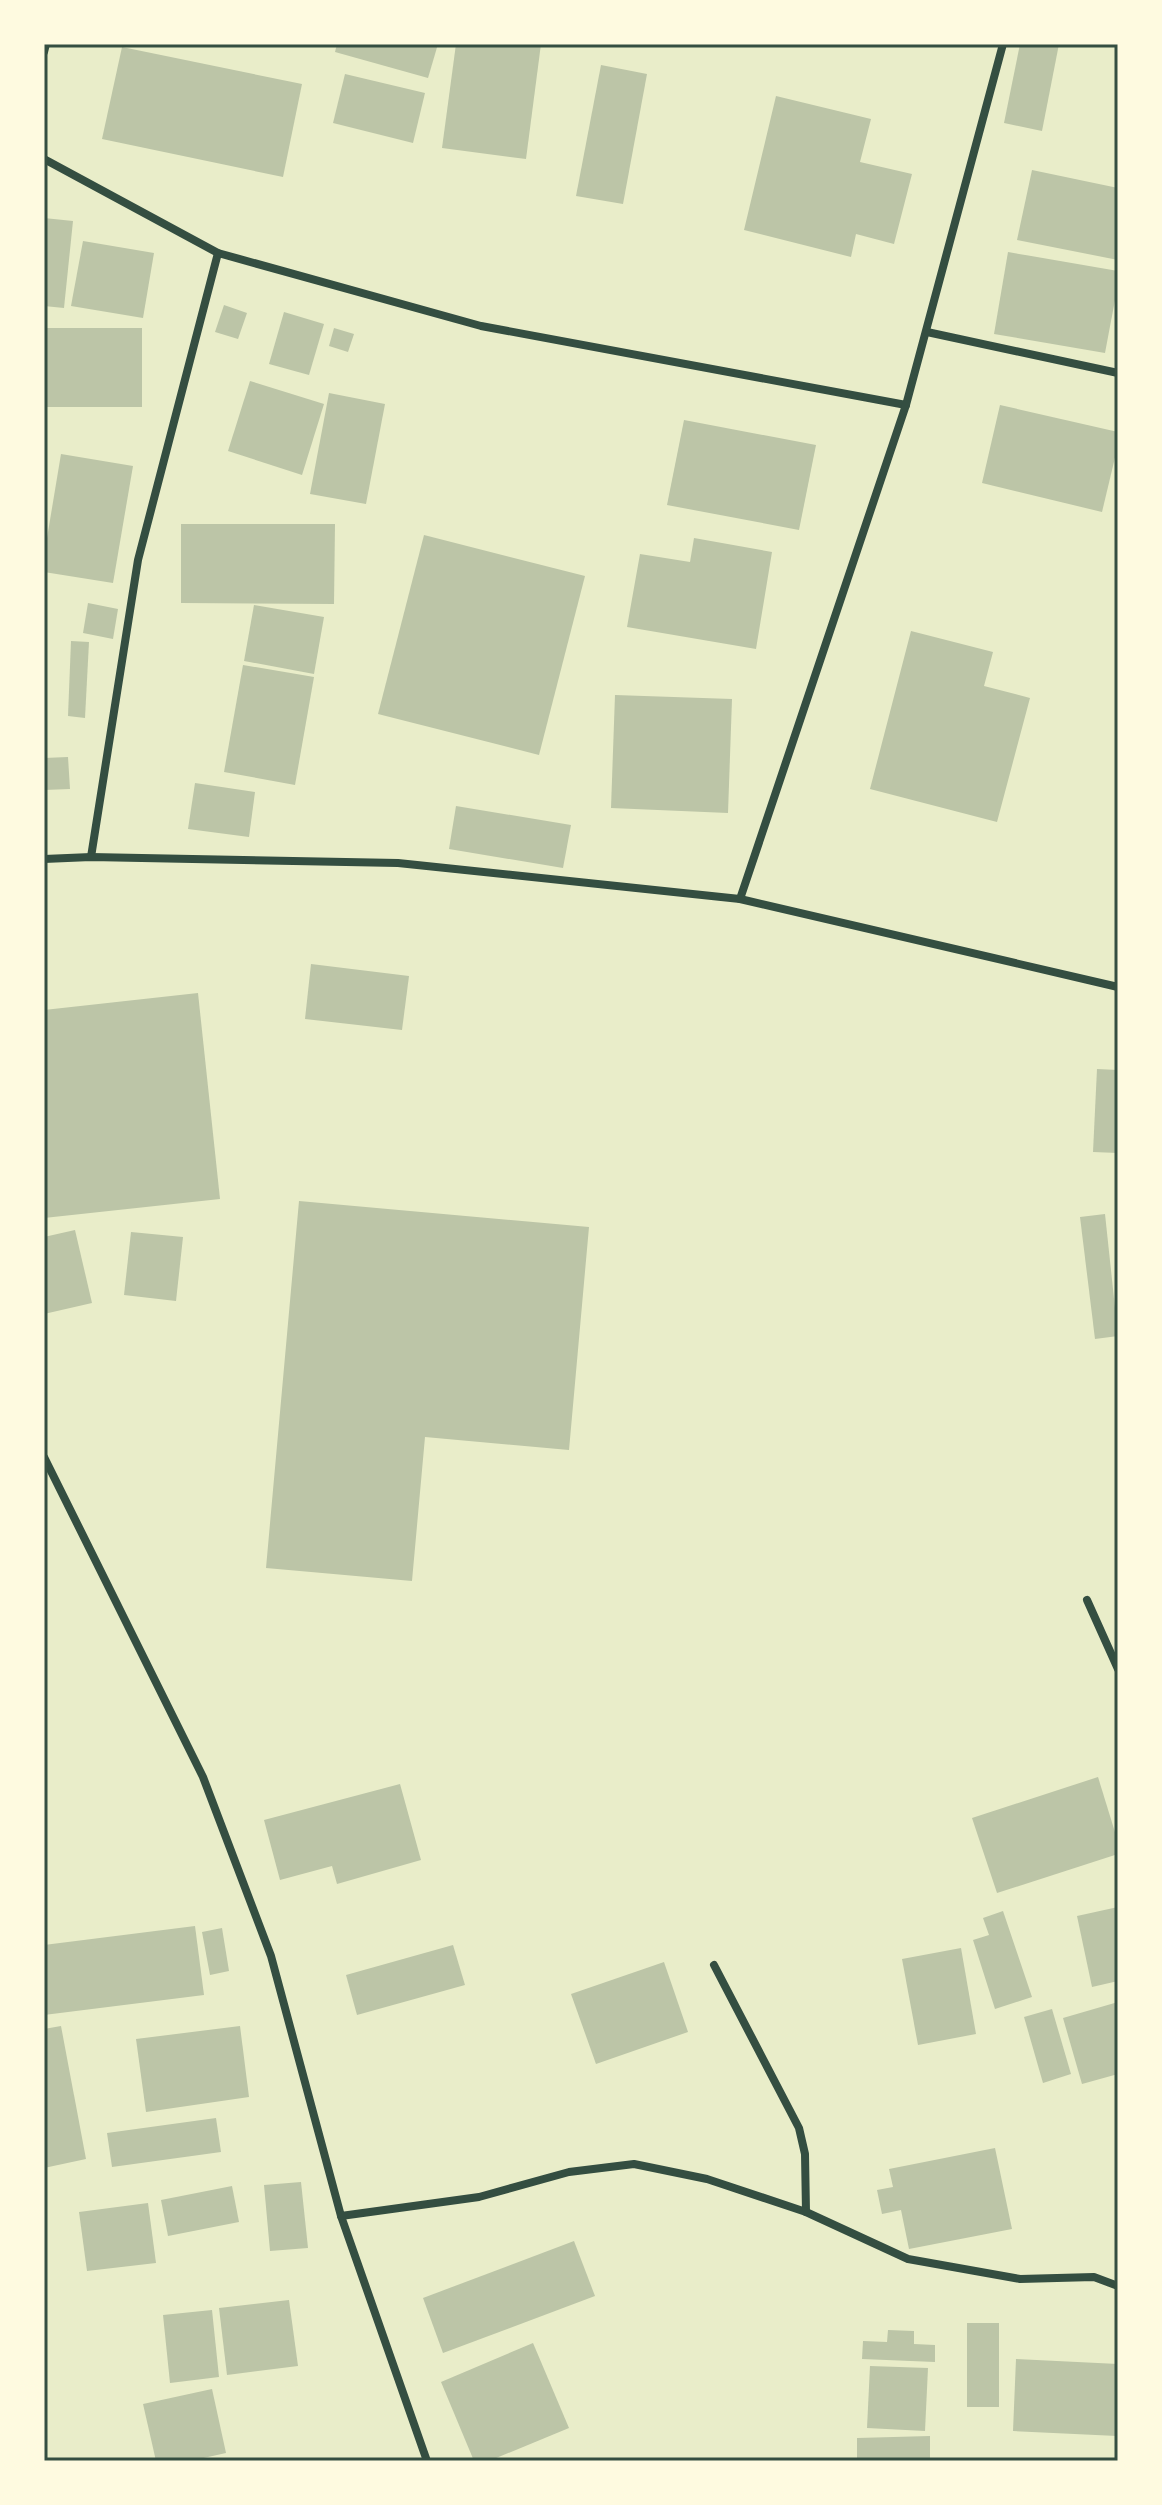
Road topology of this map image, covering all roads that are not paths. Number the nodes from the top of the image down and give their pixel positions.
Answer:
1 (46, 44) edge
2 (1003, 44) edge
3 (44, 52) edge
4 (44, 159) edge
5 (218, 253) junction
6 (927, 332) junction
7 (1118, 373) edge
8 (906, 405) junction
9 (91, 857) junction
10 (44, 859) edge
11 (740, 899) junction
12 (1118, 987) edge
13 (44, 1457) edge
14 (1087, 1600) dead end
15 (1118, 1669) edge
16 (714, 1965) dead end
17 (806, 2212) junction
18 (341, 2216) junction
19 (1118, 2286) edge
20 (427, 2461) edge

1 - 3 street
2 - 6 street
4 - 5 street
5 - 8 street
5 - 9 street
6 - 7 street
6 - 8 street
8 - 11 street
9 - 10 street
9 - 11 street
11 - 12 street
13 - 18 street
14 - 15 street
16 - 17 street
17 - 18 street
17 - 19 street
18 - 20 street

